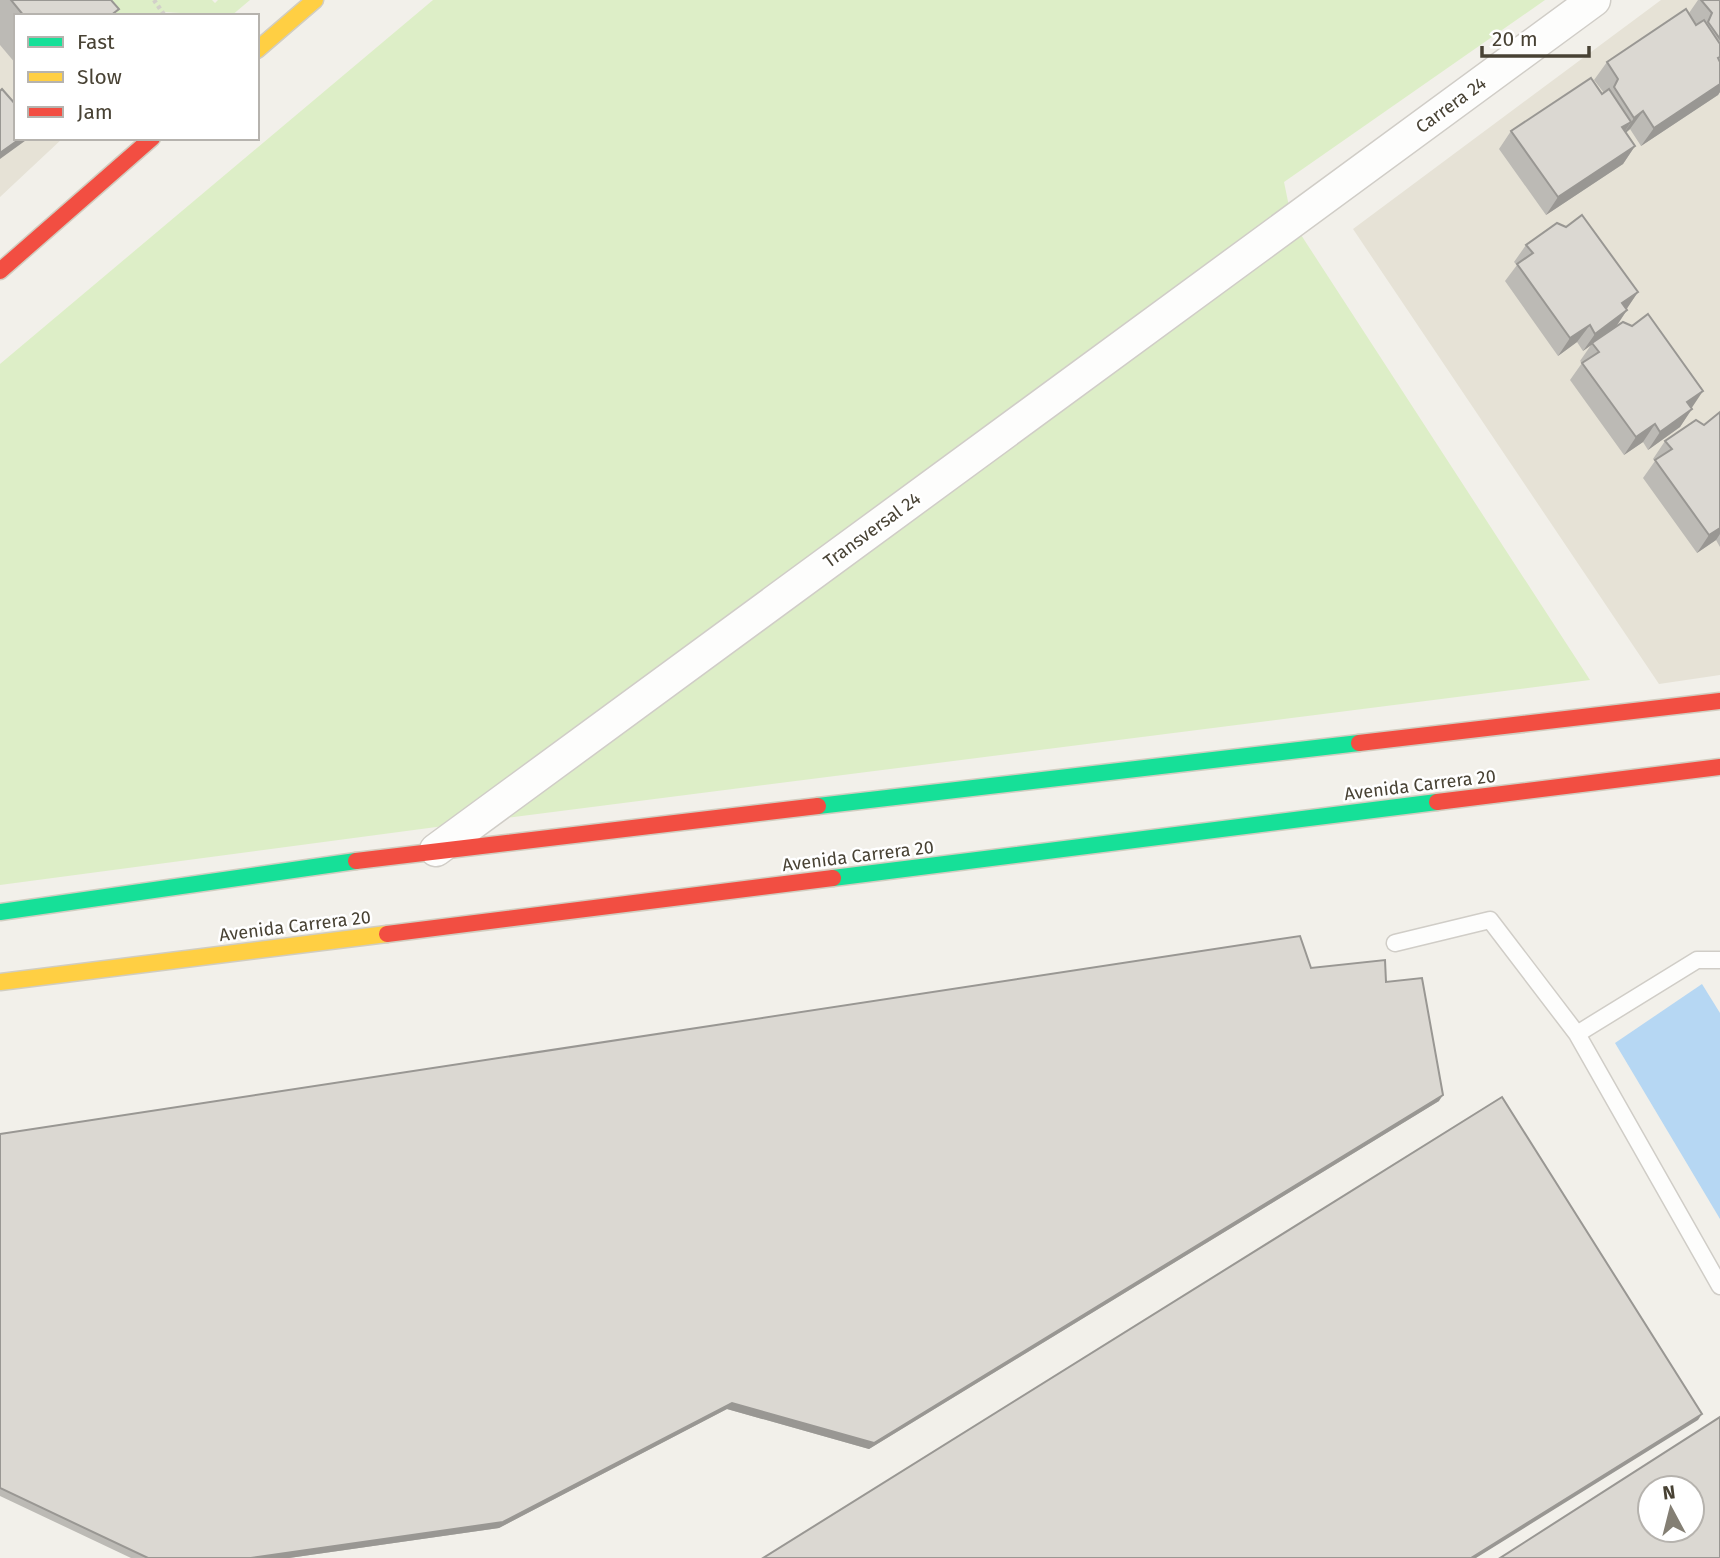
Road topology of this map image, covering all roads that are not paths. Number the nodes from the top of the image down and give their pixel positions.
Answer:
1 (315, 0) edge
2 (1594, 0) edge
3 (259, 48) edge
4 (150, 140) edge
5 (1308, 210) joint
6 (0, 271) edge
7 (1720, 701) edge
8 (1720, 767) edge
9 (436, 850) junction
10 (0, 912) edge
11 (1395, 943) dead end
12 (1720, 960) edge
13 (0, 982) edge
14 (1577, 1034) junction
15 (1720, 1286) edge

1 - 3 street
2 - 5 street, Carrera 24
4 - 6 street
5 - 9 street, Transversal 24
7 - 9 street
8 - 13 street, Avenida Carrera 20
9 - 10 street
11 - 14 lane
12 - 14 lane
14 - 15 lane

